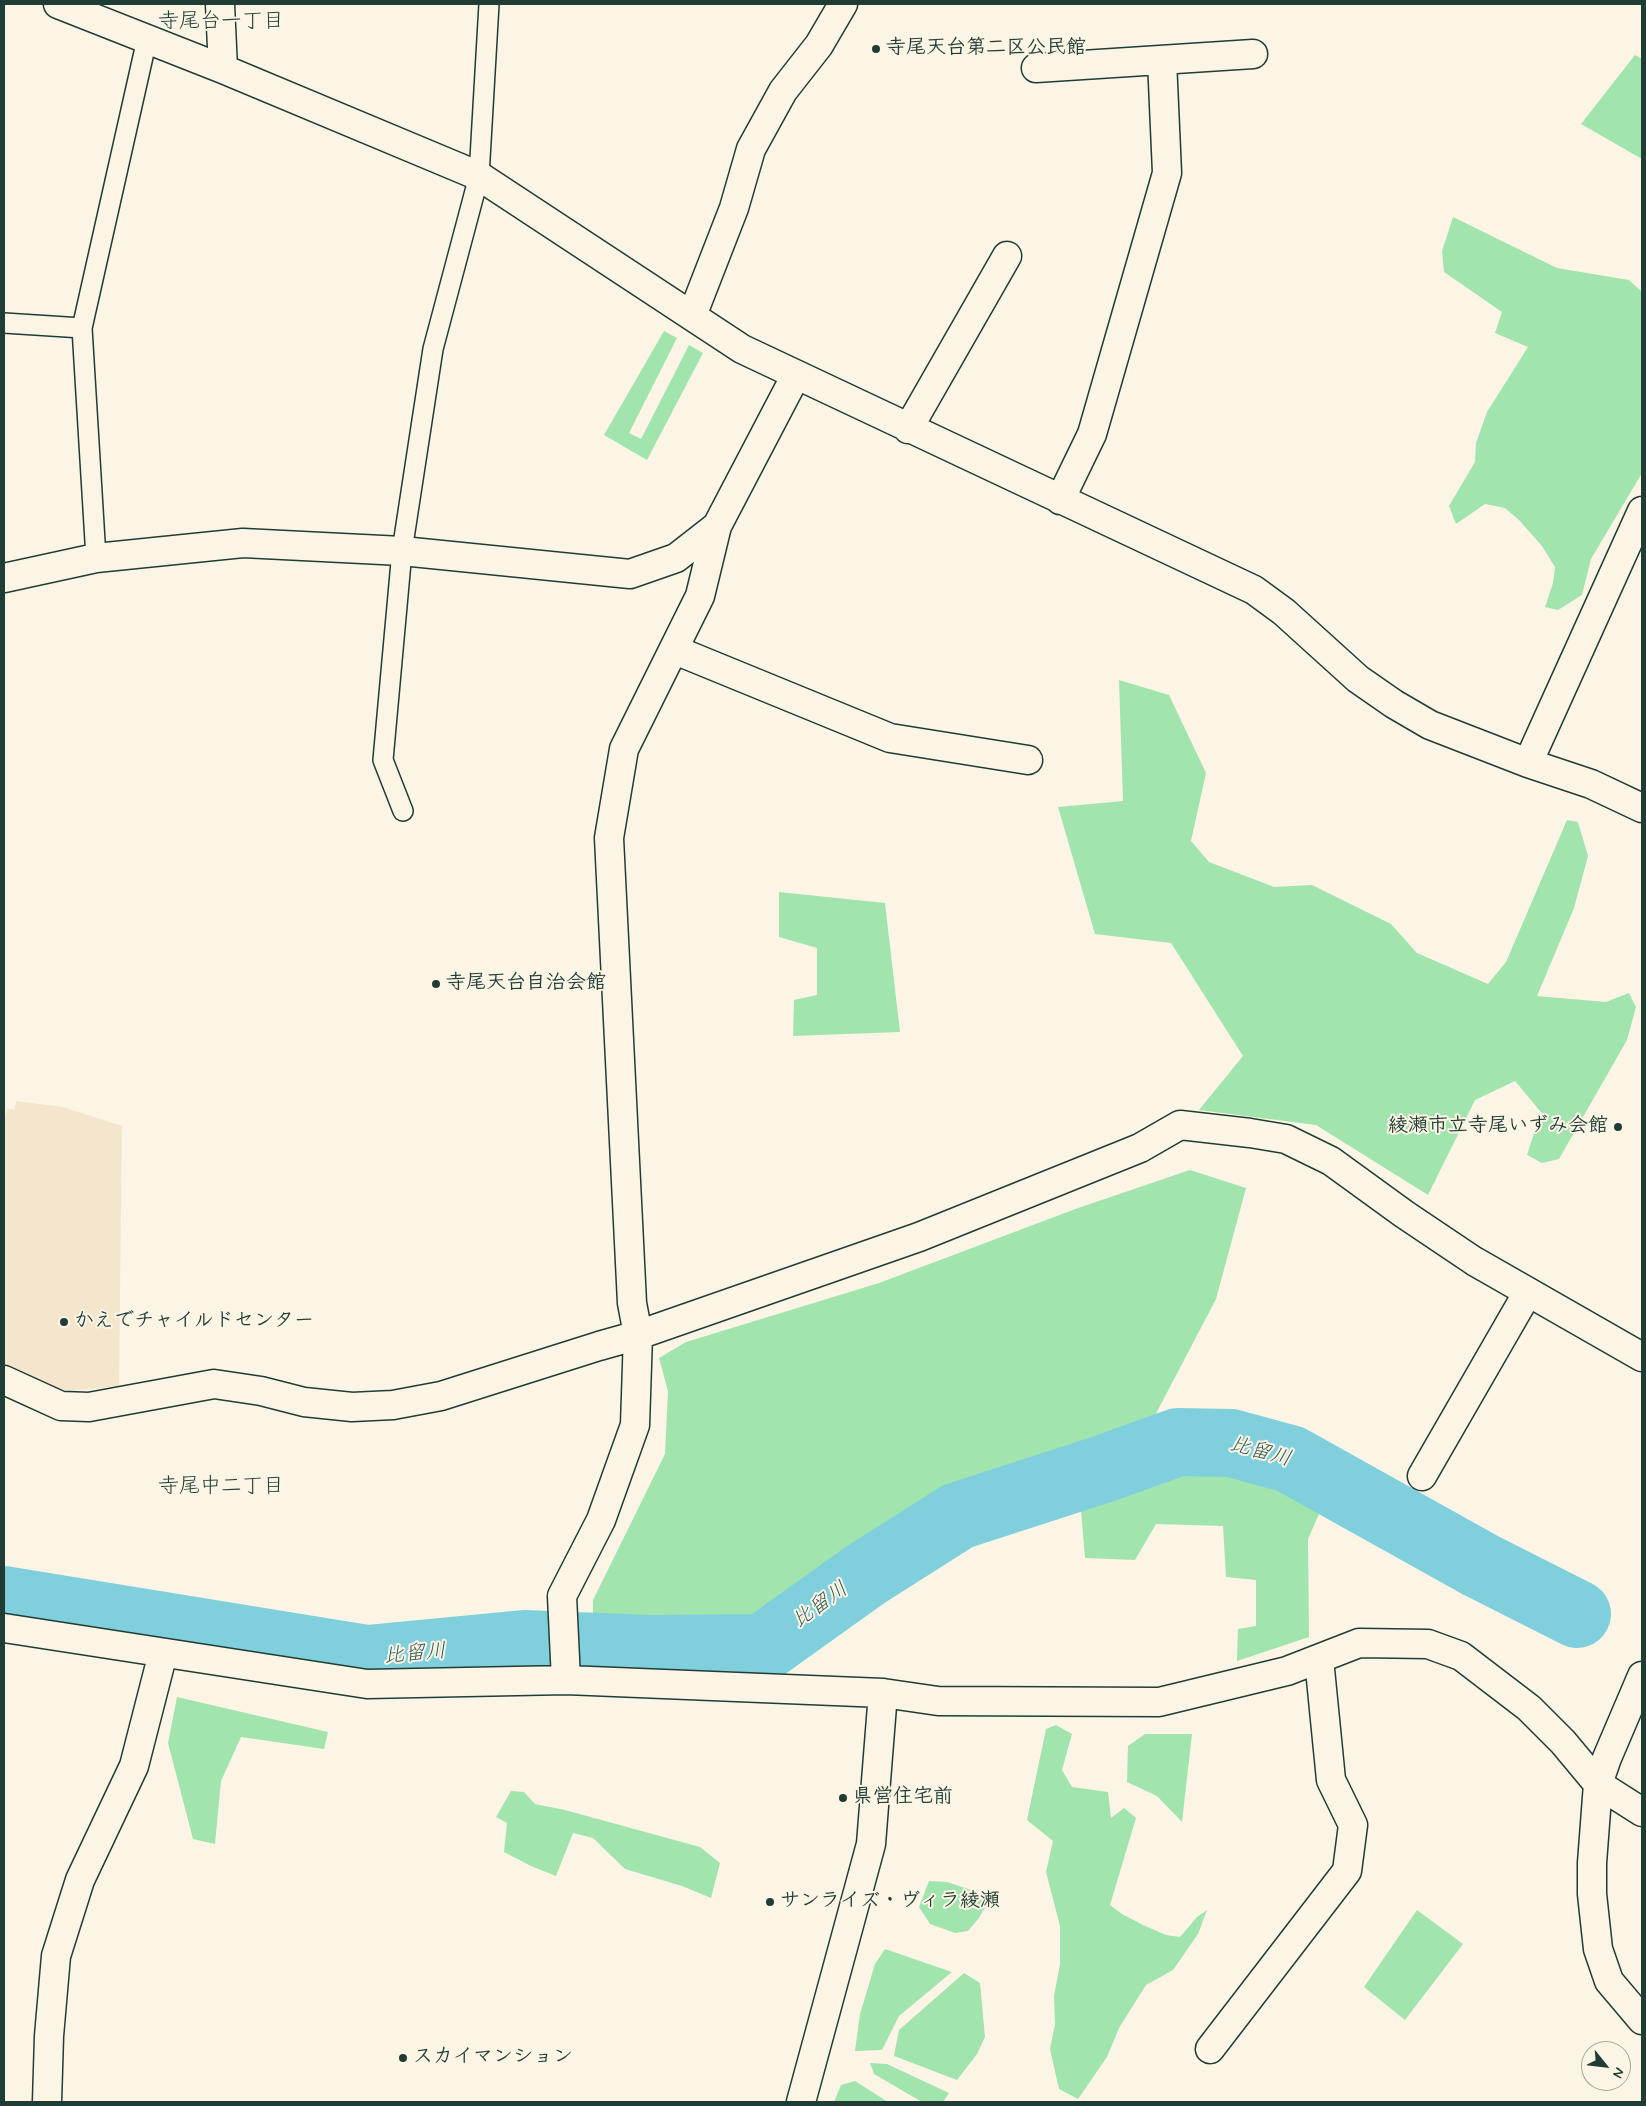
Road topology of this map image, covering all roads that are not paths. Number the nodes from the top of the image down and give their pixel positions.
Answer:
1 (58, 4) edge
2 (220, 4) edge
3 (489, 4) edge
4 (843, 4) edge
5 (147, 39) junction
6 (1253, 54) dead end
7 (1162, 60) junction
8 (1036, 68) dead end
9 (222, 69) junction
10 (479, 176) junction
11 (1007, 256) dead end
12 (692, 316) junction
13 (4, 323) edge
14 (82, 328) junction
15 (796, 376) junction
16 (908, 429) junction
17 (1060, 500) junction
18 (1642, 511) edge
19 (717, 526) junction
20 (402, 551) junction
21 (96, 558) junction
22 (4, 578) edge
23 (675, 650) junction
24 (1028, 760) dead end
25 (1528, 763) junction
26 (1639, 800) edge
27 (403, 811) dead end
28 (1528, 1292) junction
29 (638, 1335) junction
30 (1642, 1357) edge
31 (4, 1380) edge
32 (1422, 1476) dead end
33 (4, 1628) edge
34 (163, 1653) junction
35 (1319, 1659) junction
36 (566, 1674) junction
37 (1640, 1686) edge
38 (883, 1693) junction
39 (1598, 1784) junction
40 (1642, 1812) edge
41 (1642, 2020) edge
42 (1210, 2049) dead end
43 (47, 2102) edge
44 (801, 2102) edge

1 - 5 street
2 - 9 street
3 - 10 lane
4 - 12 street
5 - 9 street
5 - 14 lane
6 - 7 street
7 - 8 street
7 - 17 street
9 - 10 street
10 - 12 street
10 - 20 lane
11 - 16 street
12 - 15 street
13 - 14 lane
14 - 21 lane
15 - 16 street
15 - 19 street
16 - 17 street
17 - 25 street
18 - 25 street
19 - 20 street
19 - 23 street
20 - 21 street
20 - 27 lane
21 - 22 street
23 - 24 street
23 - 29 street
25 - 26 street
28 - 29 street
28 - 30 street
28 - 32 street
29 - 31 street
29 - 36 street
33 - 34 street
34 - 36 street
34 - 43 street
35 - 38 street
35 - 39 street
35 - 42 street
36 - 38 street
37 - 39 street
38 - 44 street
39 - 40 street
39 - 41 street

